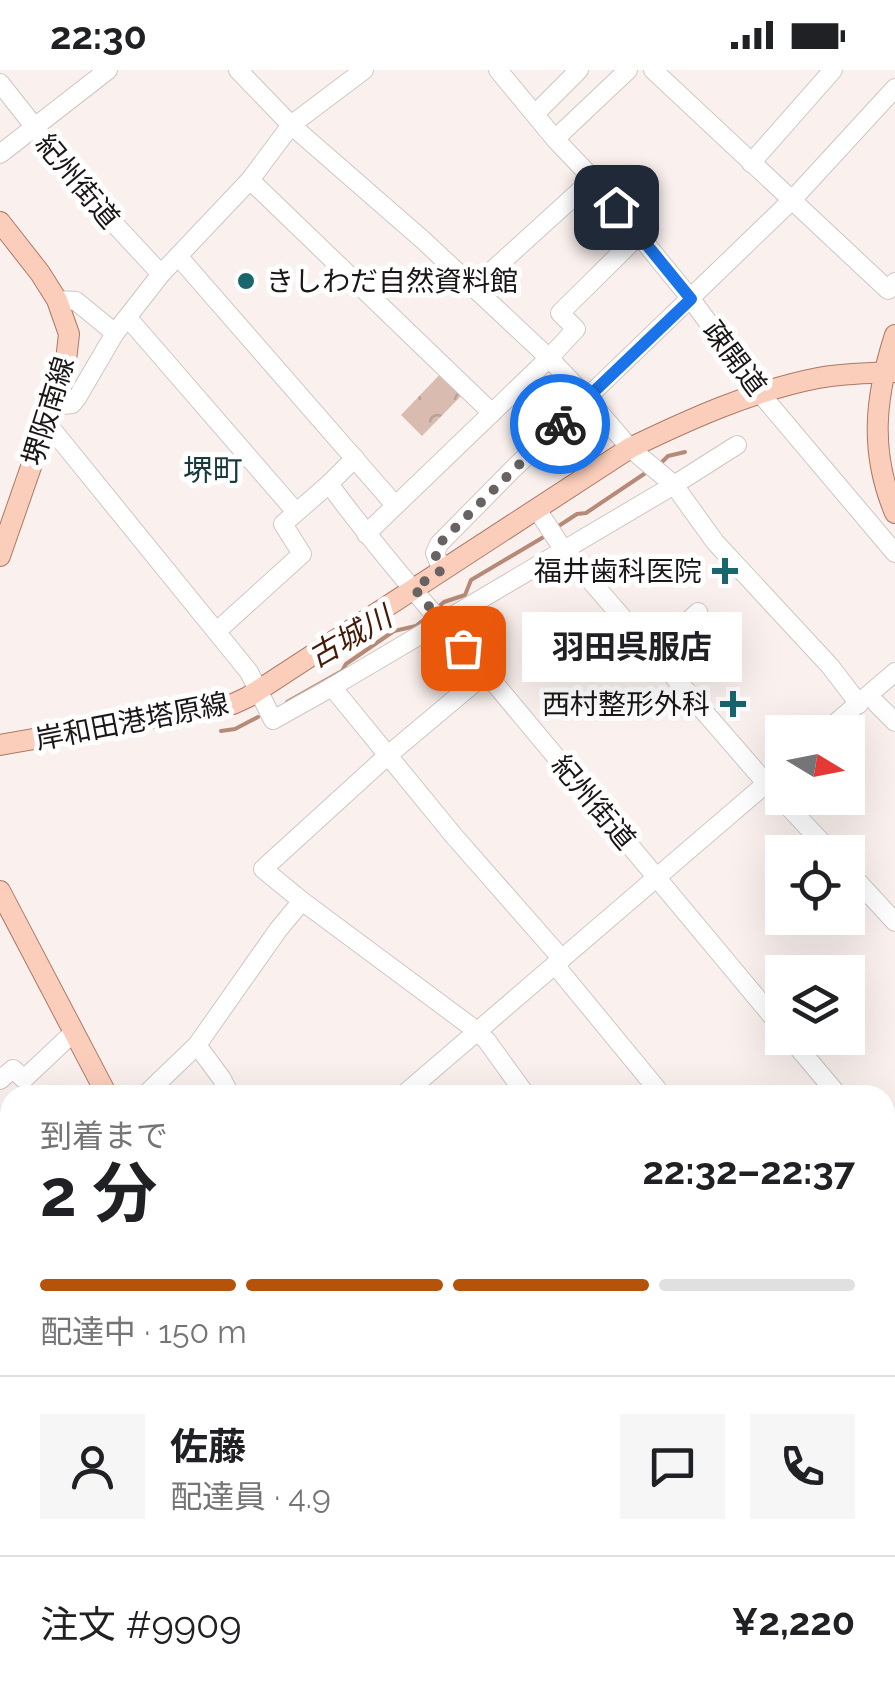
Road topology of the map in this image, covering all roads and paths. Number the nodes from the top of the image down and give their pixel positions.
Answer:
1 (108, 70) edge
2 (238, 70) edge
3 (364, 70) edge
4 (498, 70) edge
5 (579, 70) edge
6 (628, 70) edge
7 (653, 70) edge
8 (833, 70) edge
9 (0, 84) edge
10 (895, 88) edge
11 (534, 114) junction
12 (291, 125) junction
13 (33, 127) junction
14 (556, 140) junction
15 (0, 154) edge
16 (750, 163) junction
17 (593, 179) junction
18 (250, 180) junction
19 (793, 200) junction
20 (0, 222) edge
21 (640, 236) junction
22 (178, 256) junction
23 (161, 274) junction
24 (895, 282) edge
25 (473, 288) junction
26 (691, 299) junction
27 (57, 300) junction
28 (128, 318) junction
29 (115, 333) junction
30 (895, 336) edge
31 (549, 358) junction
32 (889, 372) edge
33 (760, 392) junction
34 (587, 398) junction
35 (53, 406) junction
36 (492, 413) junction
37 (45, 428) junction
38 (737, 444) dead end
39 (630, 448) junction
40 (355, 458) junction
41 (329, 484) junction
42 (674, 485) junction
43 (394, 505) junction
44 (296, 512) junction
45 (895, 513) edge
46 (551, 531) junction
47 (366, 534) junction
48 (895, 553) edge
49 (0, 556) edge
50 (442, 570) junction
51 (414, 588) junction
52 (698, 612) dead end
53 (435, 615) junction
54 (216, 631) junction
55 (654, 652) junction
56 (895, 672) edge
57 (486, 673) junction
58 (332, 687) junction
59 (260, 690) junction
60 (867, 703) junction
61 (850, 715) edge
62 (895, 722) edge
63 (0, 745) edge
64 (387, 756) junction
65 (765, 783) edge
66 (765, 785) edge
67 (796, 815) edge
68 (815, 835) edge
69 (657, 878) junction
70 (865, 889) edge
71 (0, 892) edge
72 (302, 901) junction
73 (895, 922) edge
74 (8, 927) edge
75 (558, 962) junction
76 (765, 1008) edge
77 (477, 1031) junction
78 (74, 1032) junction
79 (197, 1045) junction
80 (804, 1055) edge
81 (0, 1080) edge
82 (102, 1085) edge
83 (155, 1085) edge
84 (225, 1085) edge
85 (415, 1085) edge
86 (518, 1085) edge
87 (654, 1085) edge
88 (830, 1085) edge

1 - 13 street
2 - 12 street
3 - 12 street
4 - 11 street, 疎開道
5 - 11 street
6 - 14 street
7 - 16 street
8 - 16 street
9 - 13 street, 紀州街道
10 - 19 street
11 - 14 street, 疎開道
12 - 18 street
12 - 25 street
13 - 15 street
13 - 23 street, 紀州街道
14 - 17 street, 疎開道
16 - 19 street
17 - 21 street, 疎開道
17 - 25 street
18 - 22 street
18 - 36 street
19 - 24 street
19 - 26 street
20 - 27 main road, 堺阪南線
21 - 26 street, 疎開道
21 - 31 street
22 - 23 street
22 - 40 street
23 - 28 street
25 - 31 street
26 - 33 street, 疎開道
26 - 34 street
27 - 29 street
27 - 35 main road, 堺阪南線
28 - 29 street
28 - 44 street
29 - 35 street
30 - 32 main road
31 - 34 street
31 - 36 street
32 - 33 main road, 岸和田港塔原線
32 - 45 main road
33 - 39 main road, 岸和田港塔原線
33 - 48 street, 疎開道
34 - 39 street
34 - 50 street
35 - 37 main road, 堺阪南線
36 - 43 street
37 - 49 main road, 堺阪南線
37 - 54 street
38 - 42 street
39 - 42 street
39 - 46 main road, 岸和田港塔原線
40 - 41 street
40 - 43 street
41 - 44 street
41 - 47 street, 紀州街道
42 - 46 street
42 - 60 street
43 - 47 street
44 - 54 street
46 - 50 main road, 岸和田港塔原線
46 - 53 street
46 - 55 street
47 - 51 street, 紀州街道
50 - 51 main road, 岸和田港塔原線
51 - 53 street, 紀州街道
51 - 59 main road, 岸和田港塔原線
52 - 55 street
53 - 57 street, 紀州街道
53 - 58 street
54 - 59 street
55 - 65 street
56 - 60 street
57 - 64 street
57 - 69 street, 紀州街道
58 - 59 street
58 - 64 street
59 - 63 main road, 岸和田港塔原線
60 - 61 street
60 - 62 street
64 - 72 street
64 - 75 street
66 - 69 street
67 - 68 street
69 - 75 street
69 - 76 street, 紀州街道
70 - 73 street
71 - 74 main road
72 - 77 street
72 - 79 street
74 - 78 main road
75 - 77 street
75 - 87 street
77 - 85 street
77 - 86 street
78 - 81 street
78 - 82 main road
79 - 83 street
79 - 84 street
80 - 88 street

